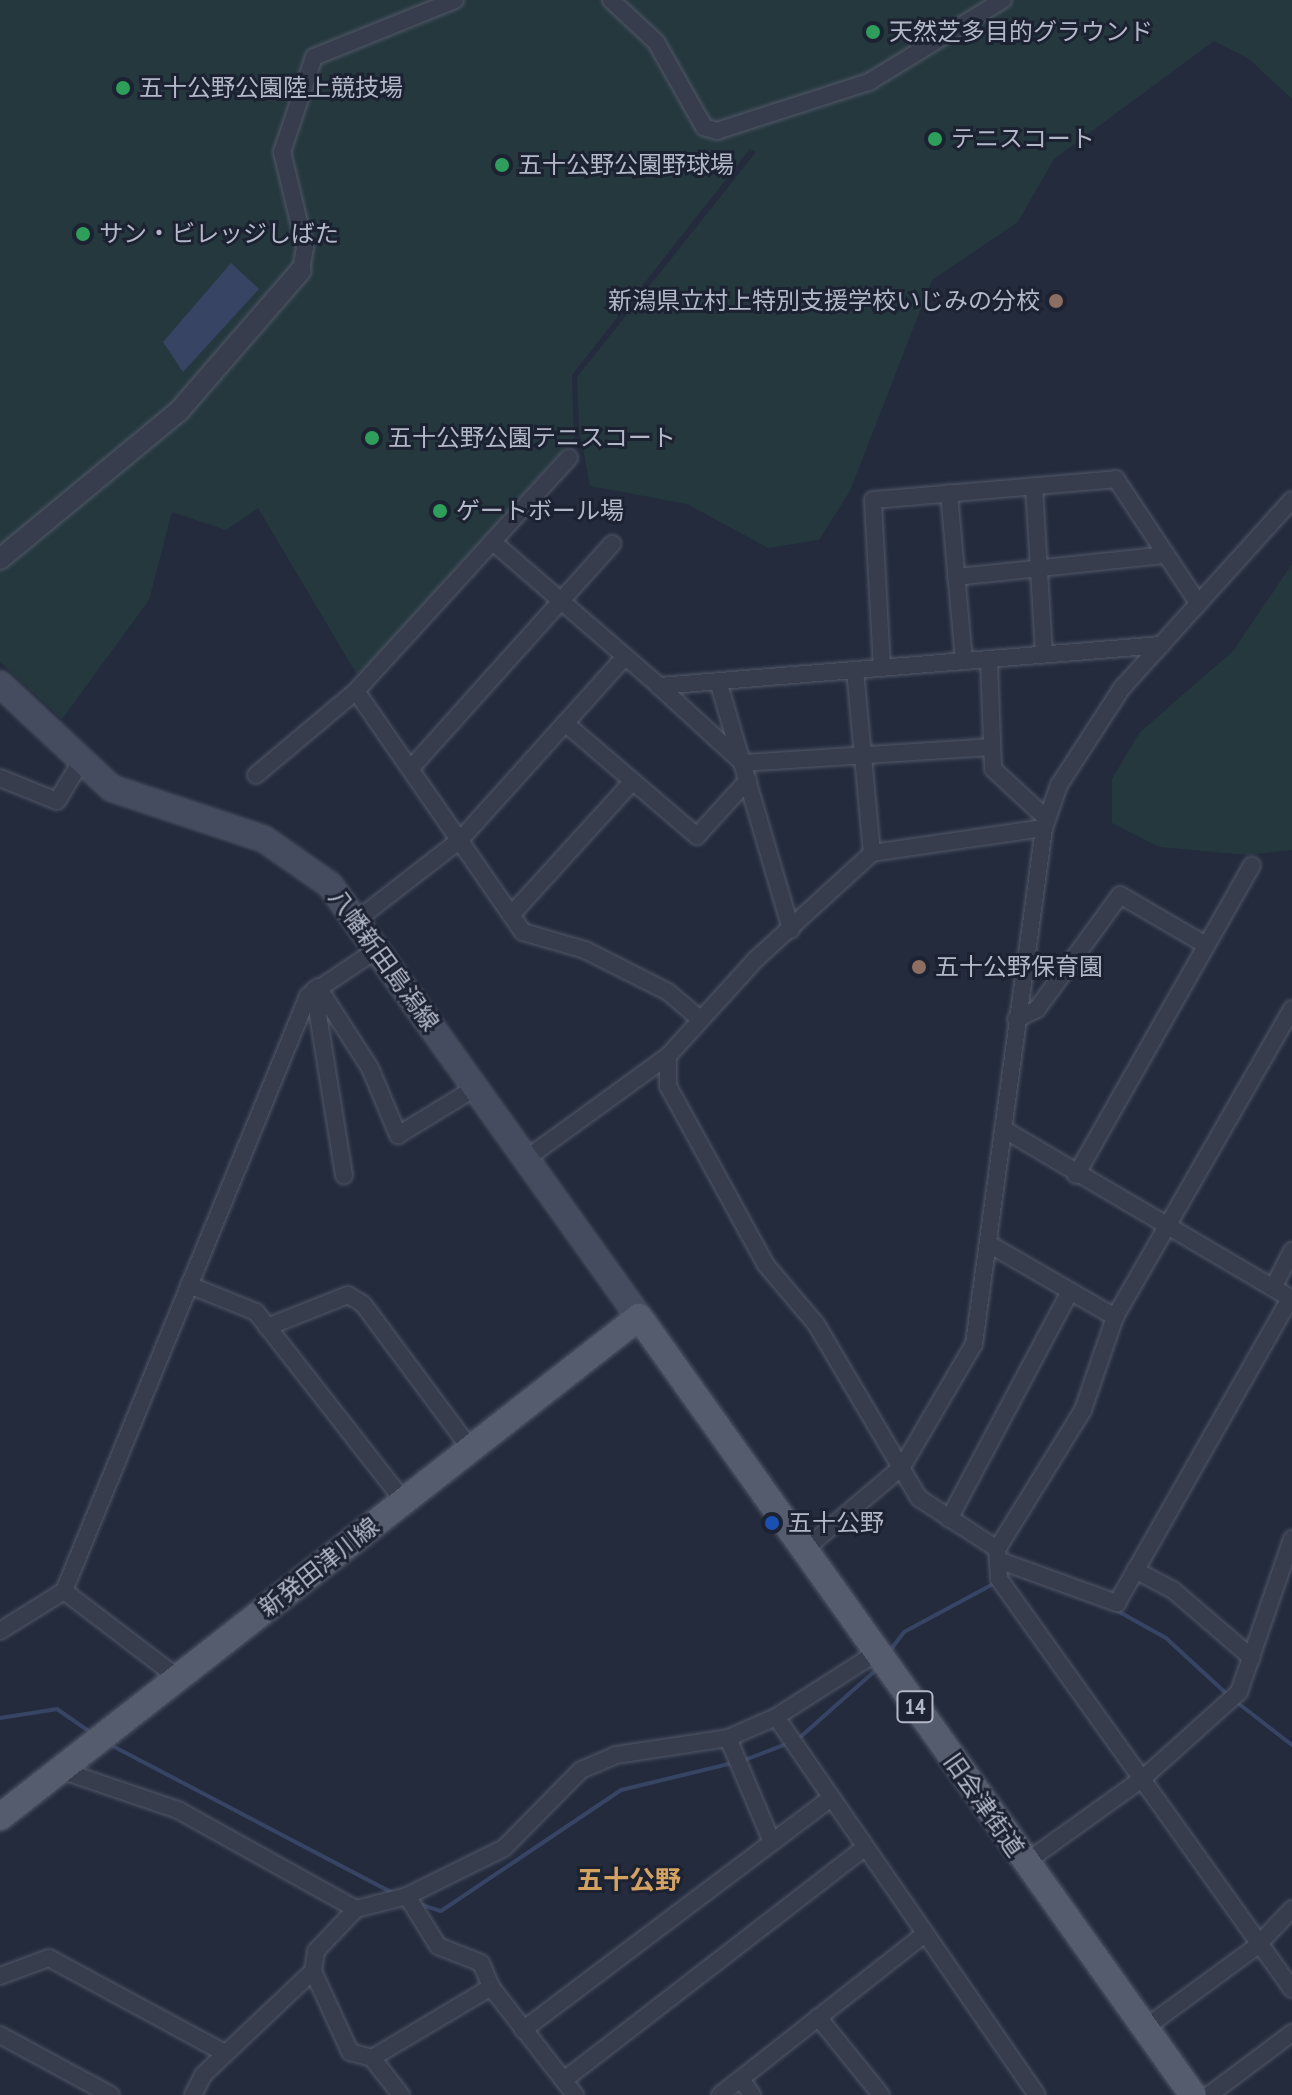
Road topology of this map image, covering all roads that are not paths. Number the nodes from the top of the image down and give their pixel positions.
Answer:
1 (455, 0) edge
2 (611, 0) edge
3 (1003, 0) edge
4 (301, 270) joint
5 (569, 458) dead end
6 (1034, 486) junction
7 (949, 493) junction
8 (1292, 500) edge
9 (493, 542) junction
10 (612, 544) dead end
11 (1166, 555) junction
12 (0, 559) edge
13 (1039, 568) junction
14 (956, 577) junction
15 (563, 603) junction
16 (1198, 603) junction
17 (1161, 645) junction
18 (1044, 654) junction
19 (625, 657) junction
20 (989, 659) junction
21 (964, 661) junction
22 (882, 668) junction
23 (855, 670) junction
24 (718, 681) junction
25 (0, 684) edge
26 (659, 686) junction
27 (356, 691) junction
28 (565, 723) junction
29 (991, 747) junction
30 (863, 758) junction
31 (743, 763) junction
32 (79, 765) junction
33 (412, 767) junction
34 (256, 775) dead end
35 (0, 778) edge
36 (748, 780) junction
37 (632, 782) junction
38 (1045, 823) junction
39 (460, 840) junction
40 (872, 853) junction
41 (1252, 865) dead end
42 (511, 915) junction
43 (358, 919) junction
44 (791, 929) junction
45 (1206, 945) junction
46 (378, 949) junction
47 (316, 988) junction
48 (1292, 1009) edge
49 (700, 1019) junction
50 (1016, 1019) junction
51 (1285, 1039) edge
52 (668, 1056) junction
53 (477, 1087) junction
54 (1005, 1130) junction
55 (527, 1158) junction
56 (1076, 1175) junction
57 (344, 1176) dead end
58 (1166, 1228) junction
59 (989, 1244) junction
60 (1292, 1251) edge
61 (189, 1285) junction
62 (1273, 1288) junction
63 (1070, 1291) junction
64 (1291, 1299) edge
65 (639, 1317) junction
66 (1115, 1317) junction
67 (267, 1327) junction
68 (470, 1448) junction
69 (902, 1467) junction
70 (403, 1500) junction
71 (949, 1519) junction
72 (1292, 1539) edge
73 (804, 1550) junction
74 (998, 1554) junction
75 (1135, 1570) junction
76 (64, 1591) junction
77 (1275, 1597) junction
78 (1292, 1605) edge
79 (0, 1631) edge
80 (876, 1653) junction
81 (1252, 1658) junction
82 (177, 1677) junction
83 (776, 1717) junction
84 (728, 1738) junction
85 (60, 1770) junction
86 (1142, 1779) junction
87 (829, 1799) junction
88 (0, 1817) edge
89 (772, 1842) junction
90 (862, 1850) junction
91 (1026, 1862) junction
92 (407, 1896) junction
93 (356, 1909) junction
94 (1292, 1909) edge
95 (923, 1935) junction
96 (1257, 1946) junction
97 (313, 1971) junction
98 (0, 1976) edge
99 (491, 1987) junction
100 (1292, 1989) edge
101 (818, 2017) junction
102 (1145, 2028) junction
103 (523, 2030) junction
104 (1292, 2033) edge
105 (0, 2035) edge
106 (225, 2053) junction
107 (372, 2058) junction
108 (741, 2079) junction
109 (564, 2080) junction
110 (111, 2095) edge
111 (193, 2095) edge
112 (401, 2095) edge
113 (575, 2095) edge
114 (720, 2095) edge
115 (752, 2095) edge
116 (881, 2095) edge
117 (1037, 2095) edge
118 (1193, 2095) edge
119 (1209, 2095) edge

1 - 4 street
2 - 3 street
4 - 12 street
5 - 9 street
6 - 7 street
6 - 11 street
6 - 13 street
7 - 14 street
7 - 22 street
8 - 16 street
9 - 15 street
9 - 27 street
10 - 15 street
11 - 13 street
11 - 16 street
13 - 14 street
13 - 18 street
14 - 21 street
15 - 19 street
15 - 33 street
16 - 17 street
17 - 18 street
17 - 38 street
18 - 20 street
19 - 26 street
19 - 28 street
20 - 21 street
20 - 29 street
21 - 22 street
22 - 23 street
23 - 24 street
23 - 30 street
24 - 26 street
24 - 31 street
25 - 32 main road, 八幡新田島潟線
26 - 31 street
27 - 33 street
27 - 34 street
28 - 37 street
28 - 39 street
29 - 30 street
29 - 38 street
30 - 31 street
30 - 40 street
31 - 36 street
32 - 35 street
32 - 43 main road, 八幡新田島潟線
33 - 39 street
36 - 37 street
36 - 44 street
37 - 42 street
38 - 40 street
38 - 50 street
39 - 42 street
39 - 43 street
40 - 44 street
41 - 45 street
42 - 49 street
43 - 46 main road, 八幡新田島潟線
44 - 49 street
45 - 50 street
45 - 56 street
46 - 47 street
46 - 53 main road, 八幡新田島潟線
47 - 53 street
47 - 57 street
47 - 61 street
48 - 51 street
49 - 52 street
50 - 54 street
51 - 58 street
52 - 55 street
52 - 69 street
53 - 55 main road, 八幡新田島潟線
54 - 56 street
54 - 59 street
55 - 65 main road, 八幡新田島潟線
56 - 58 street
58 - 62 street
58 - 66 street
59 - 63 street
59 - 69 street
60 - 62 street
61 - 67 street
61 - 76 street
62 - 64 street
63 - 66 street
63 - 71 street
64 - 75 street
65 - 68 main road, 新発田津川線
65 - 73 main road, 旧会津街道 / 14
66 - 74 street
67 - 68 street
67 - 70 street
68 - 70 main road, 新発田津川線
69 - 71 street
69 - 73 street
70 - 82 main road, 新発田津川線
71 - 74 street
72 - 77 street
73 - 80 main road, 旧会津街道 / 14
74 - 75 street
74 - 86 street
75 - 81 street
76 - 79 street
76 - 82 street
77 - 78 street
77 - 81 street
80 - 83 street
80 - 91 main road, 旧会津街道 / 14
81 - 86 street
82 - 85 main road, 新発田津川線
83 - 84 street
83 - 87 street
84 - 89 street
84 - 92 street
85 - 88 main road, 新発田津川線
85 - 93 street
86 - 91 street
86 - 96 street
87 - 89 street
87 - 90 street
89 - 103 street
90 - 95 street
90 - 109 street
91 - 102 main road, 旧会津街道 / 14
92 - 93 street
92 - 99 street
93 - 97 street
94 - 96 street
95 - 101 street
95 - 117 street
96 - 100 street
96 - 102 street
97 - 106 street
97 - 107 street
98 - 106 street
99 - 103 street
99 - 107 street
101 - 108 street
101 - 116 street
102 - 118 main road, 旧会津街道 / 14
103 - 109 street
104 - 119 street
105 - 110 street
106 - 111 street
107 - 112 street
108 - 114 street
108 - 115 street
109 - 113 street

